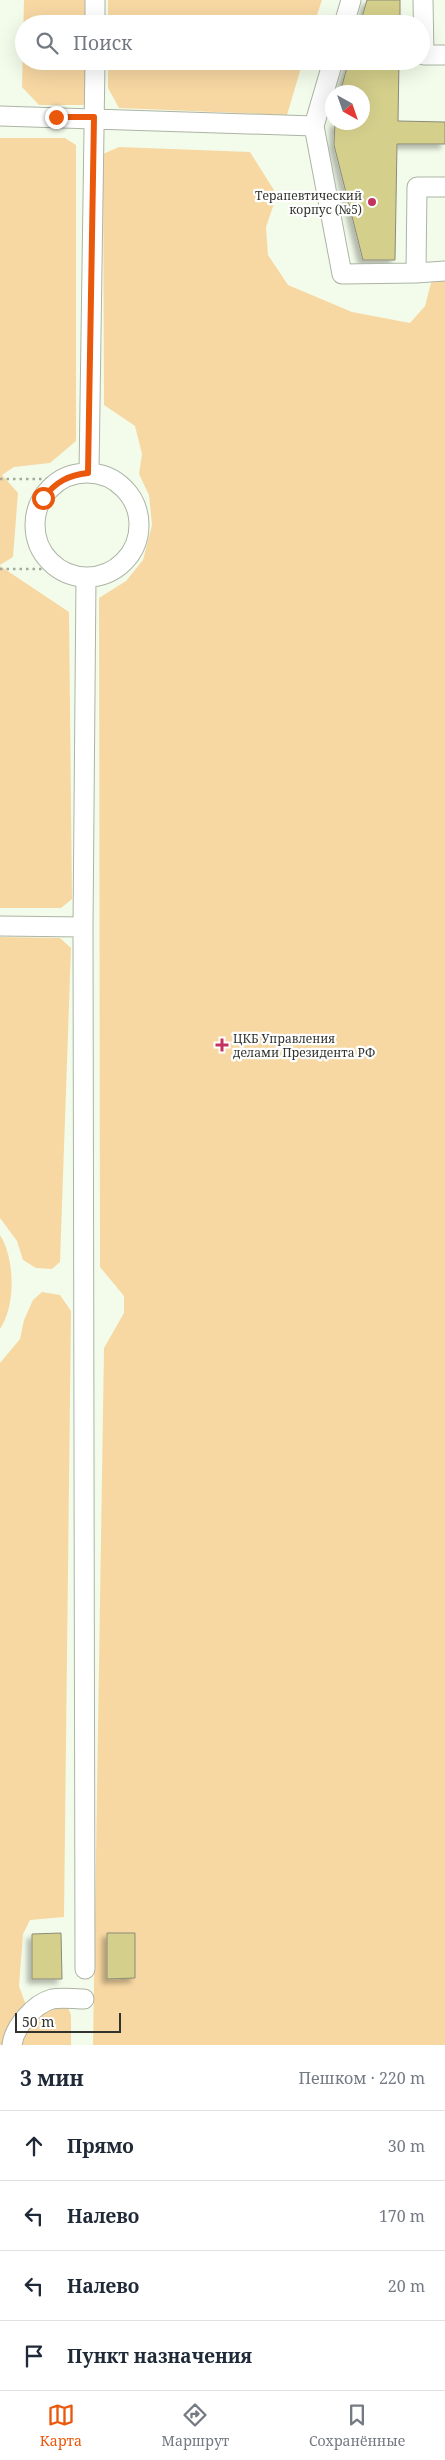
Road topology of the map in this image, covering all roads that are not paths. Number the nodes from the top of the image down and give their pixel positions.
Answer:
1 (95, 0) edge
2 (351, 0) edge
3 (423, 0) edge
4 (95, 15) edge
5 (347, 15) edge
6 (423, 15) edge
7 (430, 55) edge
8 (445, 55) edge
9 (95, 70) edge
10 (330, 70) edge
11 (0, 116) edge
12 (94, 117) junction
13 (314, 126) junction
14 (445, 187) edge
15 (445, 271) edge
16 (416, 273) junction
17 (88, 473) junction
18 (86, 577) junction
19 (0, 926) edge
20 (83, 926) junction
21 (84, 1969) dead end
22 (84, 1999) dead end
23 (12, 2045) edge

1 - 4 lane
2 - 5 lane
3 - 6 lane
7 - 8 lane
9 - 12 lane
10 - 13 lane
11 - 12 lane
12 - 13 lane
12 - 17 lane
13 - 16 lane
14 - 16 lane
15 - 16 lane
17 - 18 lane
17 - 18 lane
18 - 20 lane
19 - 20 lane
20 - 21 lane
22 - 23 lane

